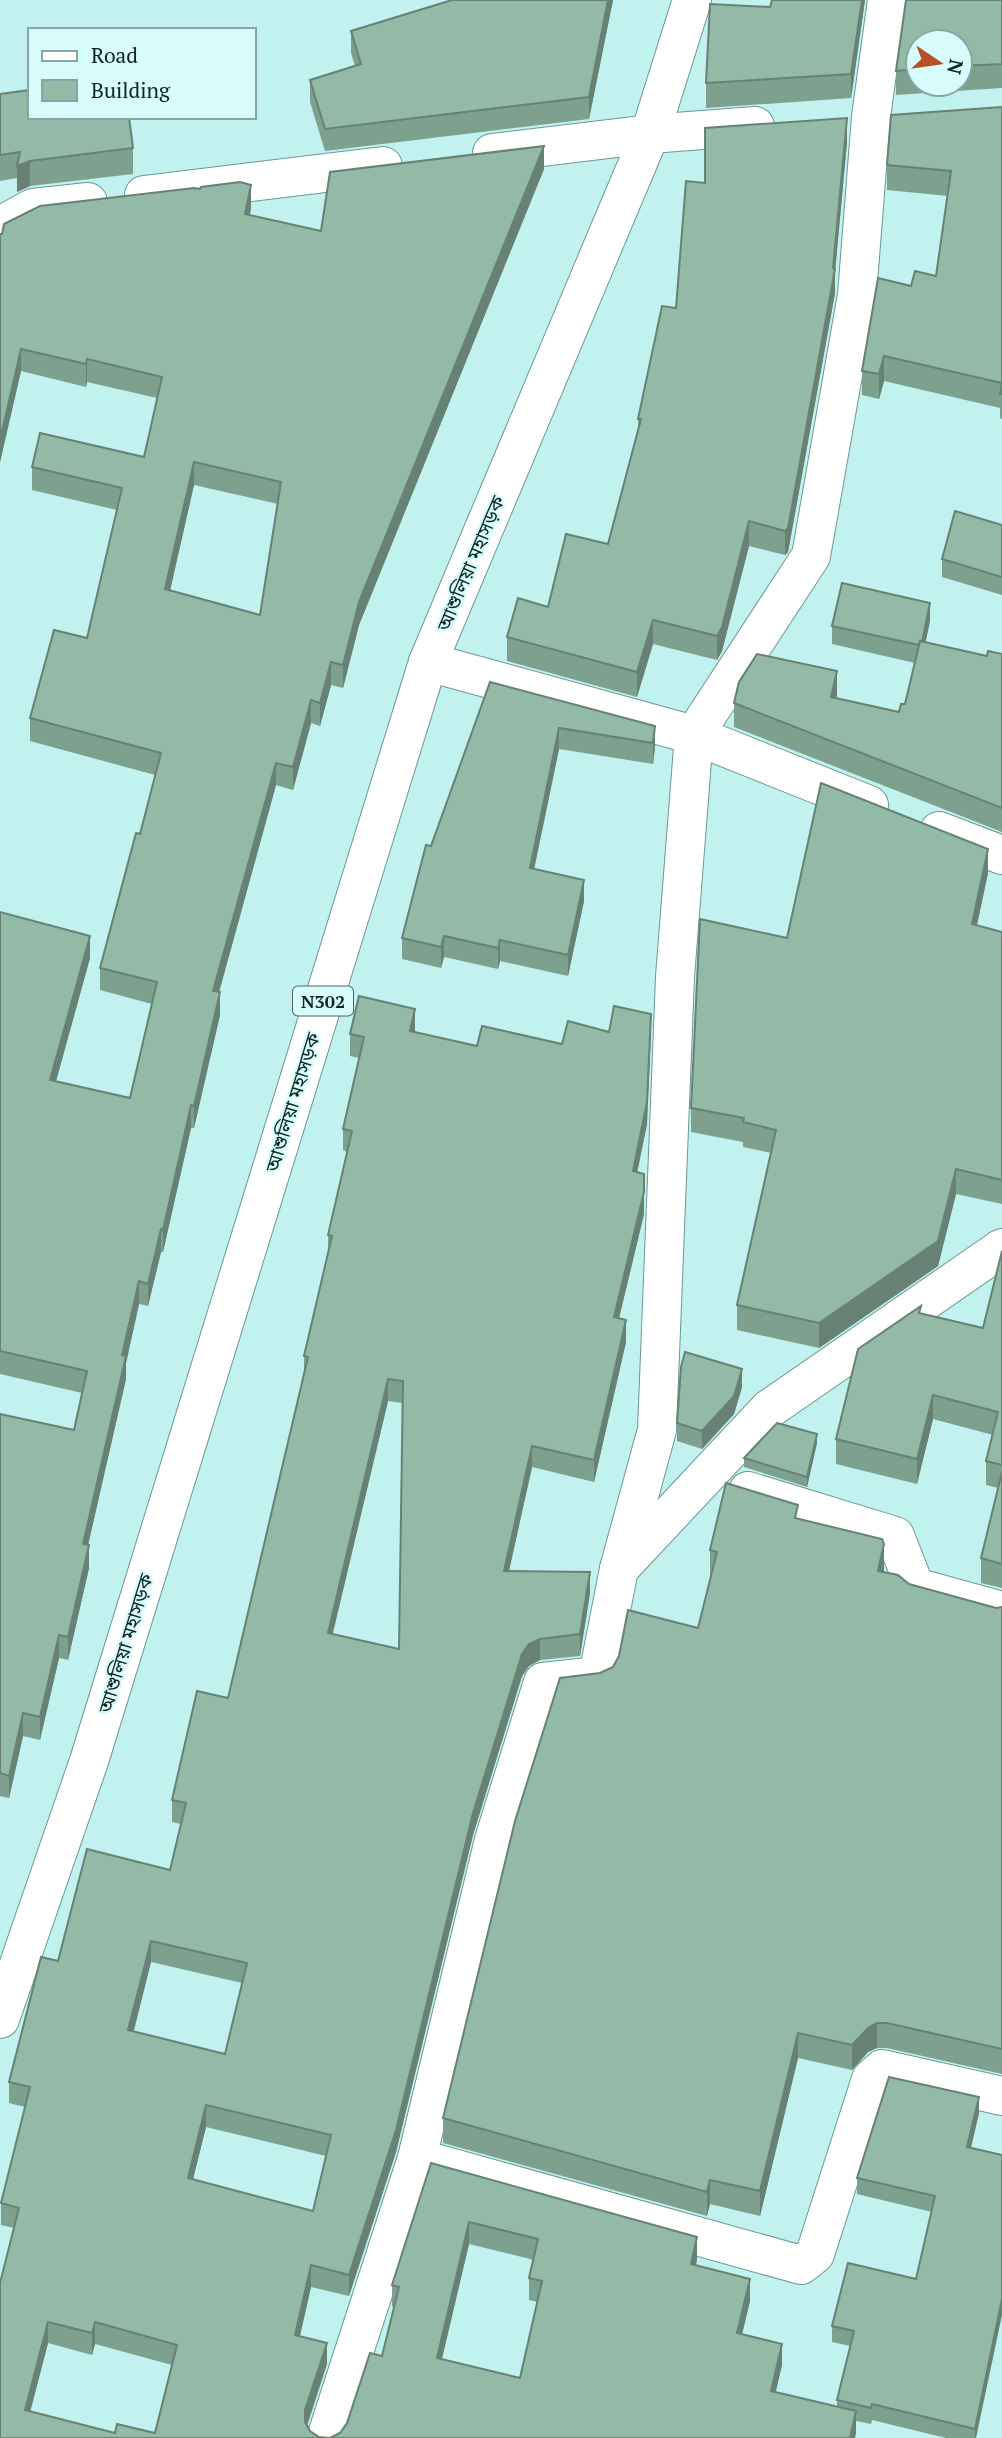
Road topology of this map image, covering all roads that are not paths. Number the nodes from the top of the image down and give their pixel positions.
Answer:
1 (692, 0) edge
2 (887, 0) edge
3 (911, 115) edge
4 (871, 117) junction
5 (830, 120) edge
6 (788, 124) edge
7 (650, 134) junction
8 (458, 157) edge
9 (417, 162) edge
10 (0, 226) edge
11 (428, 662) junction
12 (694, 736) junction
13 (1002, 855) edge
14 (1002, 1248) edge
15 (704, 1478) junction
16 (619, 1569) junction
17 (1002, 1611) edge
18 (0, 2019) edge
19 (1002, 2096) edge
20 (417, 2158) junction
21 (326, 2438) edge

1 - 7 main road, আশুলিয়া মহাসড়ক / N302
2 - 4 main road
3 - 4 main road
4 - 5 main road
4 - 12 main road
6 - 7 main road
7 - 8 main road
7 - 11 main road, আশুলিয়া মহাসড়ক / N302
9 - 10 main road
11 - 12 main road
11 - 18 main road, আশুলিয়া মহাসড়ক / N302
12 - 13 main road
12 - 16 main road
14 - 15 main road
15 - 16 main road
15 - 17 main road
16 - 20 main road
19 - 20 main road
20 - 21 main road

